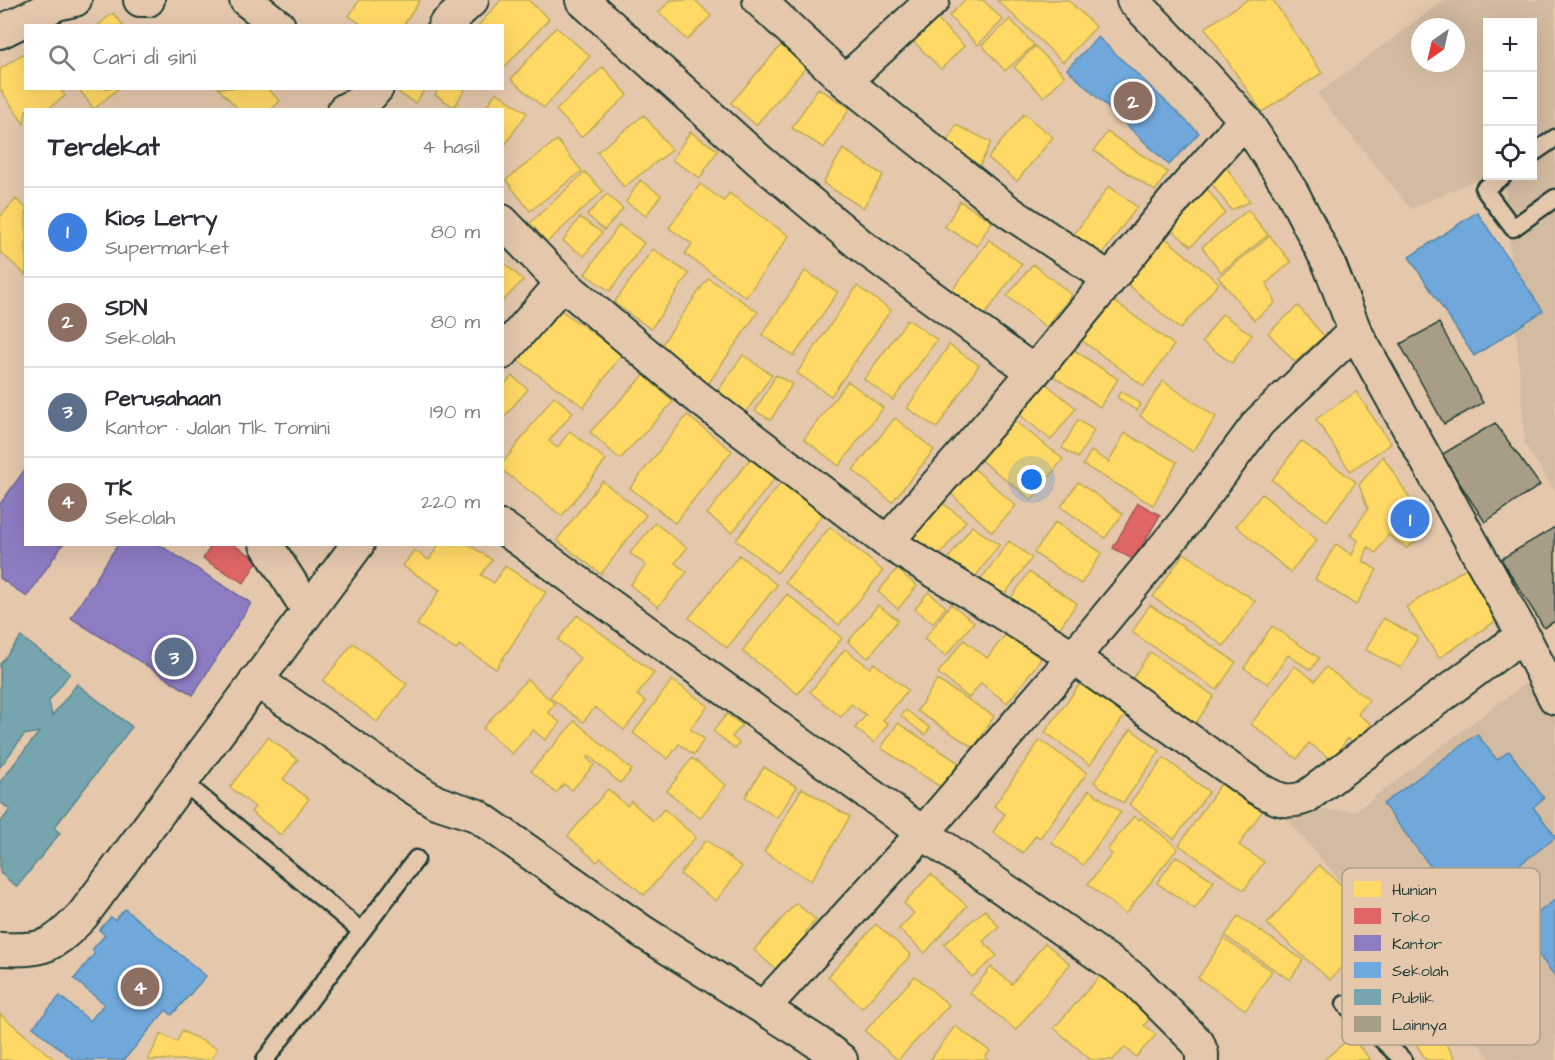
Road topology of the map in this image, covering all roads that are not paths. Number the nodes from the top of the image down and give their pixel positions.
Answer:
1 (75, 0) edge
2 (140, 0) edge
3 (148, 0) edge
4 (246, 0) edge
5 (472, 0) edge
6 (582, 0) edge
7 (759, 0) edge
8 (933, 0) edge
9 (1133, 0) edge
10 (7, 18) edge
11 (276, 24) edge
12 (446, 24) edge
13 (845, 81) junction
14 (1245, 120) junction
15 (1555, 138) edge
16 (1537, 151) edge
17 (1497, 180) edge
18 (1555, 198) edge
19 (504, 223) edge
20 (1110, 279) junction
21 (562, 283) junction
22 (1355, 331) junction
23 (504, 351) edge
24 (1034, 372) junction
25 (504, 528) edge
26 (887, 542) junction
27 (267, 546) edge
28 (356, 546) edge
29 (308, 610) junction
30 (1523, 635) junction
31 (1073, 658) junction
32 (256, 681) junction
33 (1555, 698) edge
34 (182, 781) junction
35 (923, 832) junction
36 (416, 859) dead end
37 (361, 931) junction
38 (0, 949) edge
39 (763, 1008) junction
40 (1387, 1045) edge
41 (265, 1060) edge
42 (841, 1060) edge
43 (1202, 1060) edge
44 (1403, 1060) edge

1 - 10 street
2 - 3 street
4 - 11 street
5 - 12 street
6 - 24 street
7 - 13 street
8 - 13 street
9 - 14 street
13 - 20 street
14 - 20 street
14 - 22 street
15 - 16 lane
17 - 18 lane
19 - 21 street
20 - 24 street
21 - 23 street
21 - 26 street
22 - 30 street
22 - 31 street
24 - 26 street
25 - 35 street
26 - 31 street
27 - 29 street
28 - 29 street
29 - 32 street
30 - 31 street
30 - 33 street
31 - 35 street
32 - 34 street
32 - 39 street
34 - 37 lane
34 - 38 street
35 - 39 street
35 - 43 street
36 - 37 lane
37 - 41 lane
39 - 42 street
40 - 44 lane

